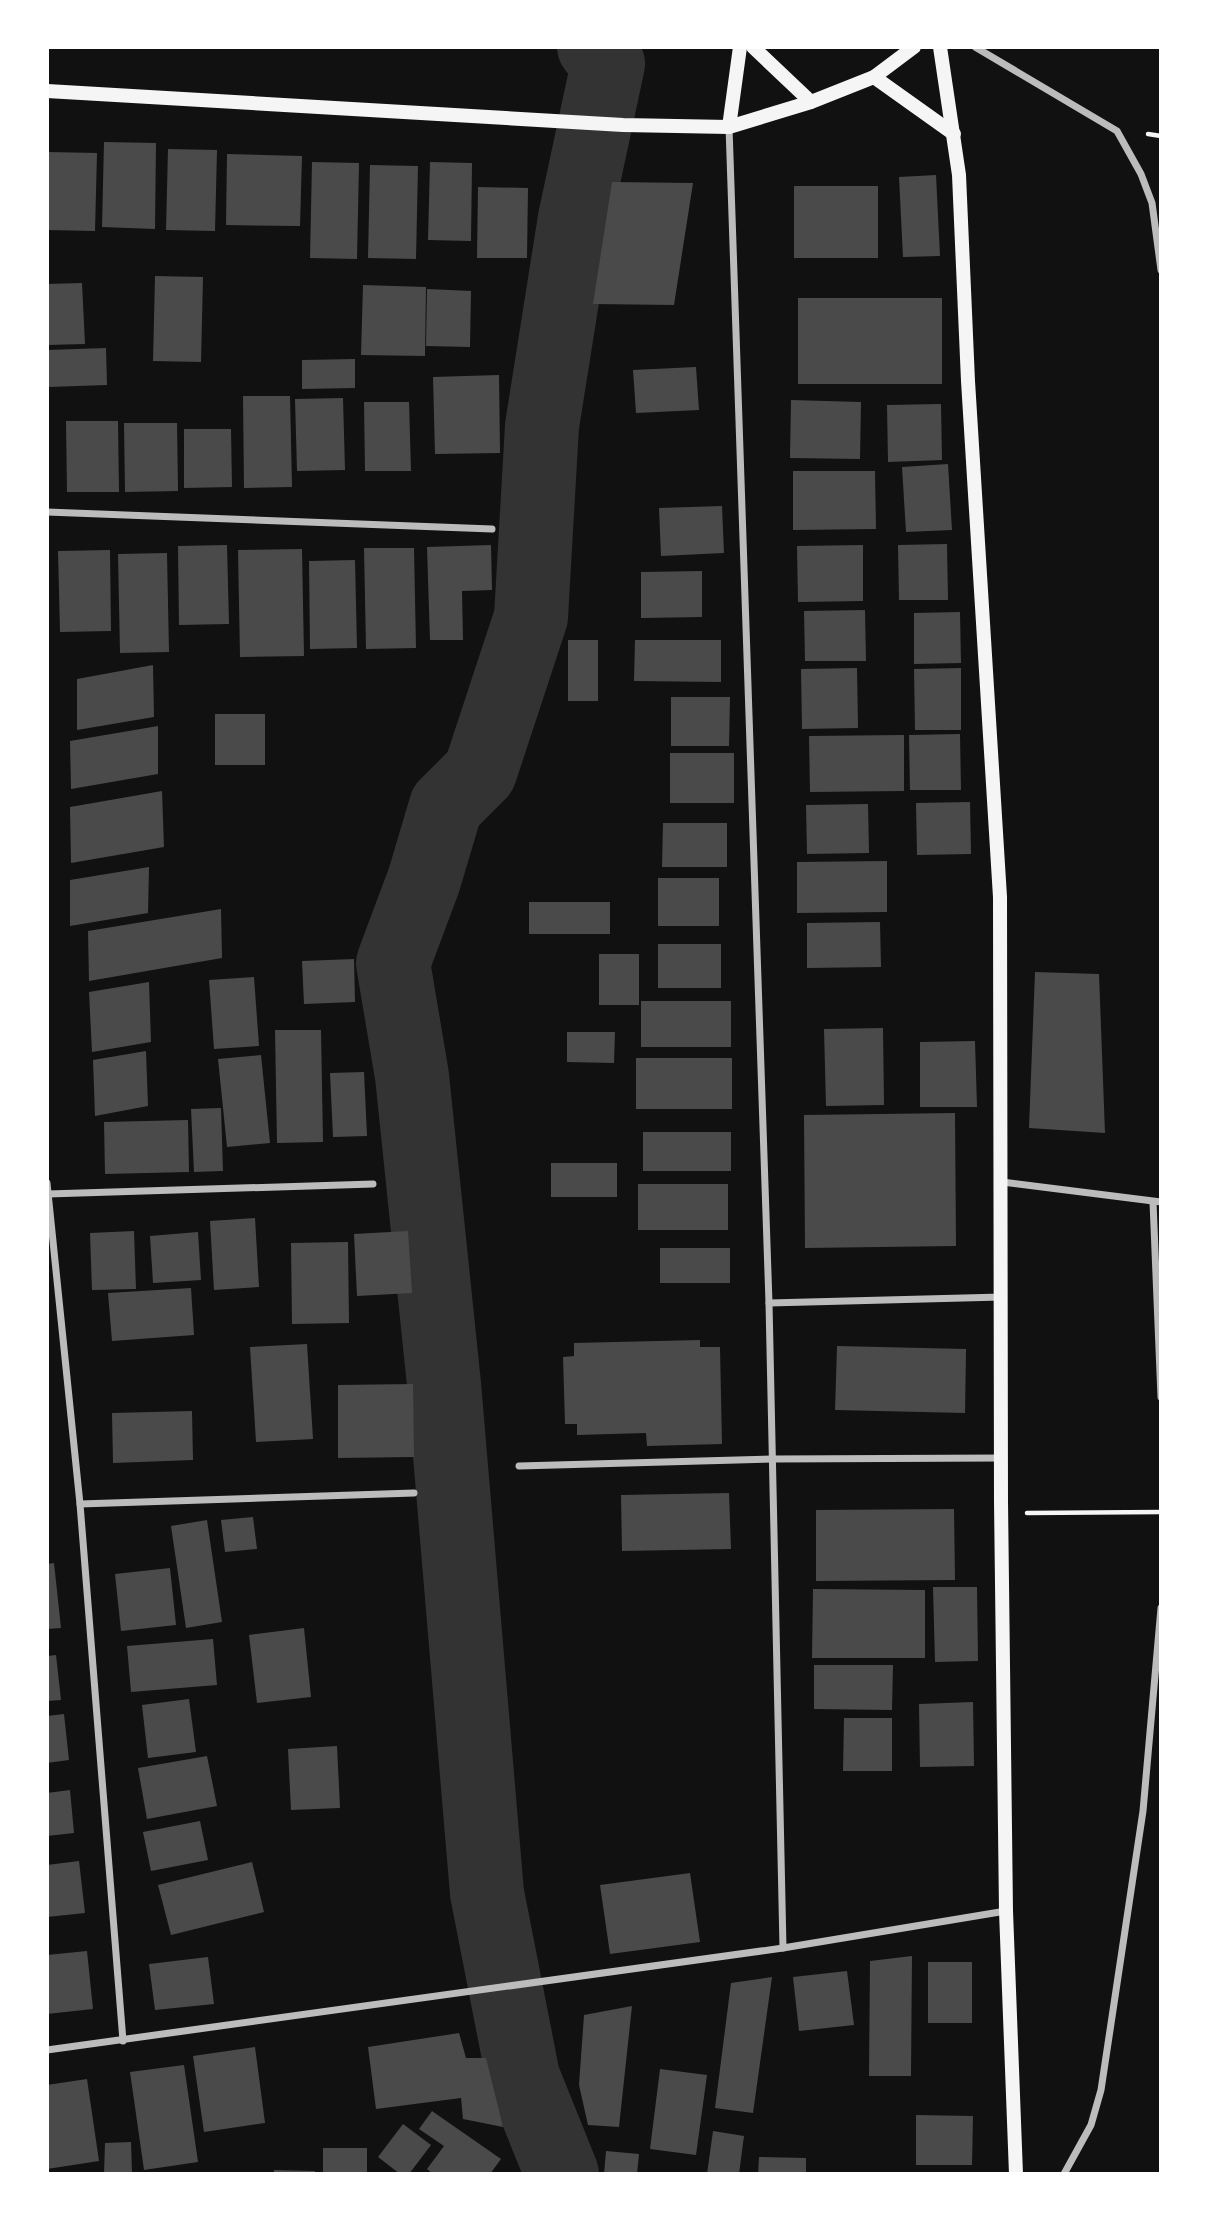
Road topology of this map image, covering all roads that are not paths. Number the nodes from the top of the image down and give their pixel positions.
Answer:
1 (740, 47) edge
2 (753, 47) edge
3 (914, 47) edge
4 (940, 47) edge
5 (975, 47) edge
6 (874, 77) junction
7 (47, 91) edge
8 (811, 102) junction
9 (729, 127) junction
10 (954, 134) junction
11 (1161, 270) edge
12 (47, 512) edge
13 (492, 529) dead end
14 (1002, 1182) junction
15 (47, 1183) edge
16 (373, 1184) dead end
17 (48, 1194) edge
18 (1157, 1202) edge
19 (1002, 1297) junction
20 (769, 1303) junction
21 (1161, 1397) edge
22 (1001, 1458) junction
23 (774, 1459) junction
24 (519, 1466) dead end
25 (414, 1493) dead end
26 (80, 1503) junction
27 (1161, 1608) edge
28 (1006, 1911) junction
29 (783, 1948) junction
30 (123, 2041) junction
31 (47, 2050) edge
32 (1016, 2174) edge
33 (1064, 2174) edge

1 - 9 main road
2 - 8 main road
3 - 6 main road
4 - 10 main road
5 - 11 street
6 - 8 main road
6 - 10 main road
7 - 9 main road
8 - 9 main road
9 - 20 street
10 - 14 main road
12 - 13 street
14 - 18 street
14 - 19 main road
15 - 17 street
16 - 17 street
17 - 26 street
18 - 21 street
19 - 20 street
19 - 22 main road
20 - 23 street
22 - 23 street
22 - 28 main road
23 - 24 street
23 - 29 street
25 - 26 street
26 - 30 street
27 - 33 street
28 - 29 street
28 - 32 main road
29 - 30 street
30 - 31 street

